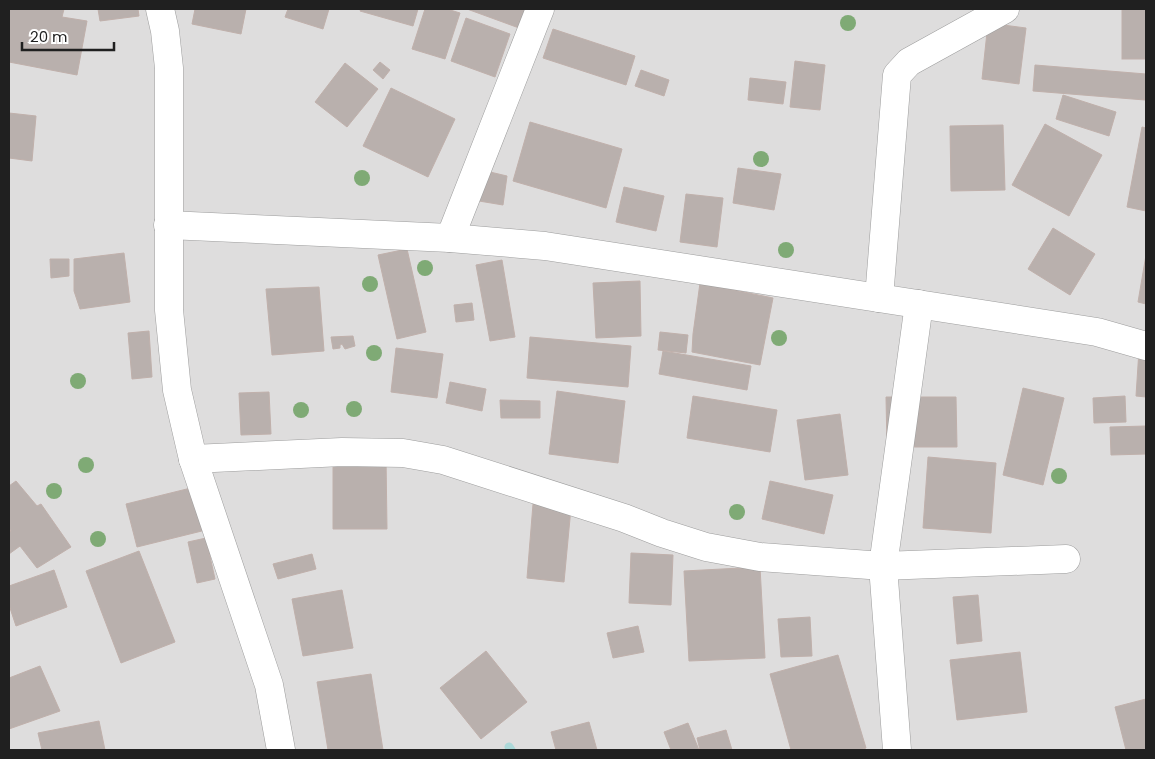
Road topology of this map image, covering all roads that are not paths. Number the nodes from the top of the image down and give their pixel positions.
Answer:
1 (160, 9) edge
2 (540, 9) edge
3 (1005, 9) edge
4 (168, 225) junction
5 (450, 238) junction
6 (879, 298) junction
7 (919, 304) junction
8 (1146, 346) edge
9 (193, 459) junction
10 (1066, 559) dead end
11 (883, 566) junction
12 (281, 750) edge
13 (897, 750) edge

1 - 4 street
2 - 5 street
3 - 6 street
4 - 5 street
4 - 9 street
5 - 6 street
6 - 7 street
7 - 8 street
7 - 11 street
9 - 11 street
9 - 12 street
10 - 11 street
11 - 13 street

